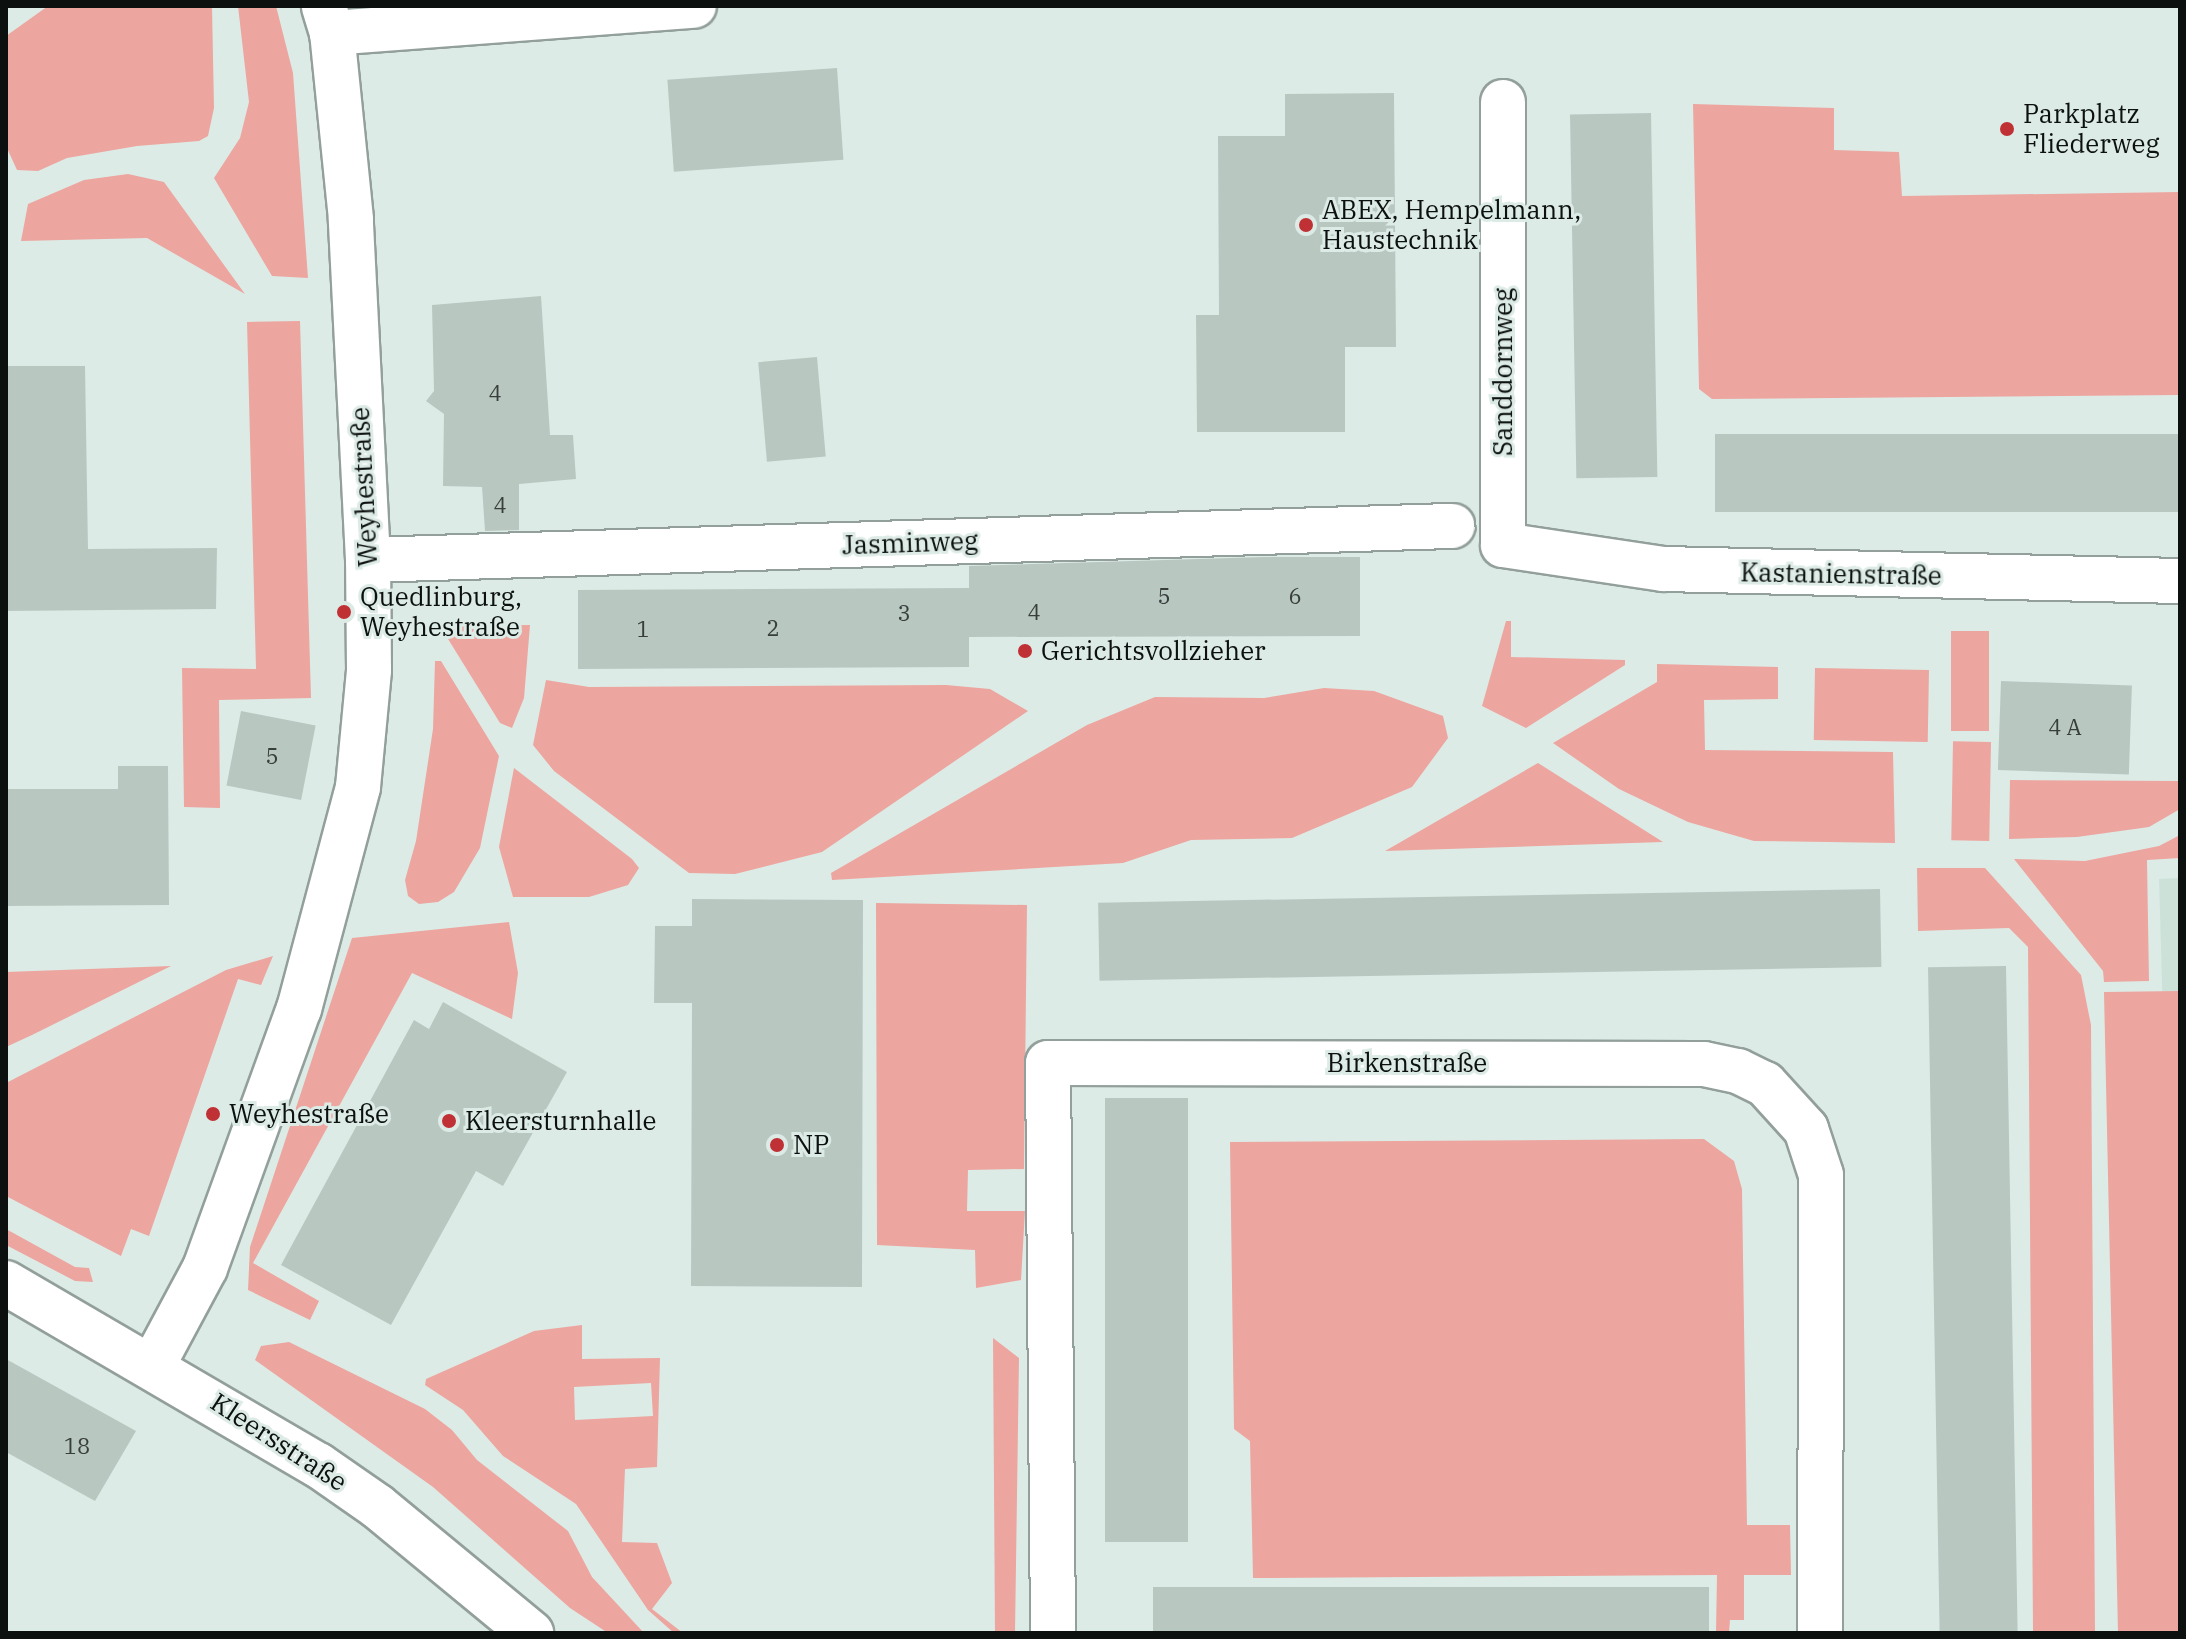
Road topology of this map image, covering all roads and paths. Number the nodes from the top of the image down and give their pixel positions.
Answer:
1 (694, 6) edge
2 (328, 20) edge
3 (1503, 102) dead end
4 (1452, 526) dead end
5 (1503, 545) joint
6 (368, 560) junction
7 (2180, 581) edge
8 (6, 1283) edge
9 (153, 1365) junction
10 (531, 1633) edge
11 (1053, 1633) edge
12 (1820, 1633) edge

1 - 2 street
2 - 6 street, Weyhestraße
3 - 5 street, Sanddornweg
4 - 6 street, Jasminweg
5 - 7 street, Kastanienstraße
6 - 9 street, Weyhestraße
8 - 9 street, Kleersstraße
9 - 10 street, Kleersstraße
11 - 12 street, Birkenstraße

